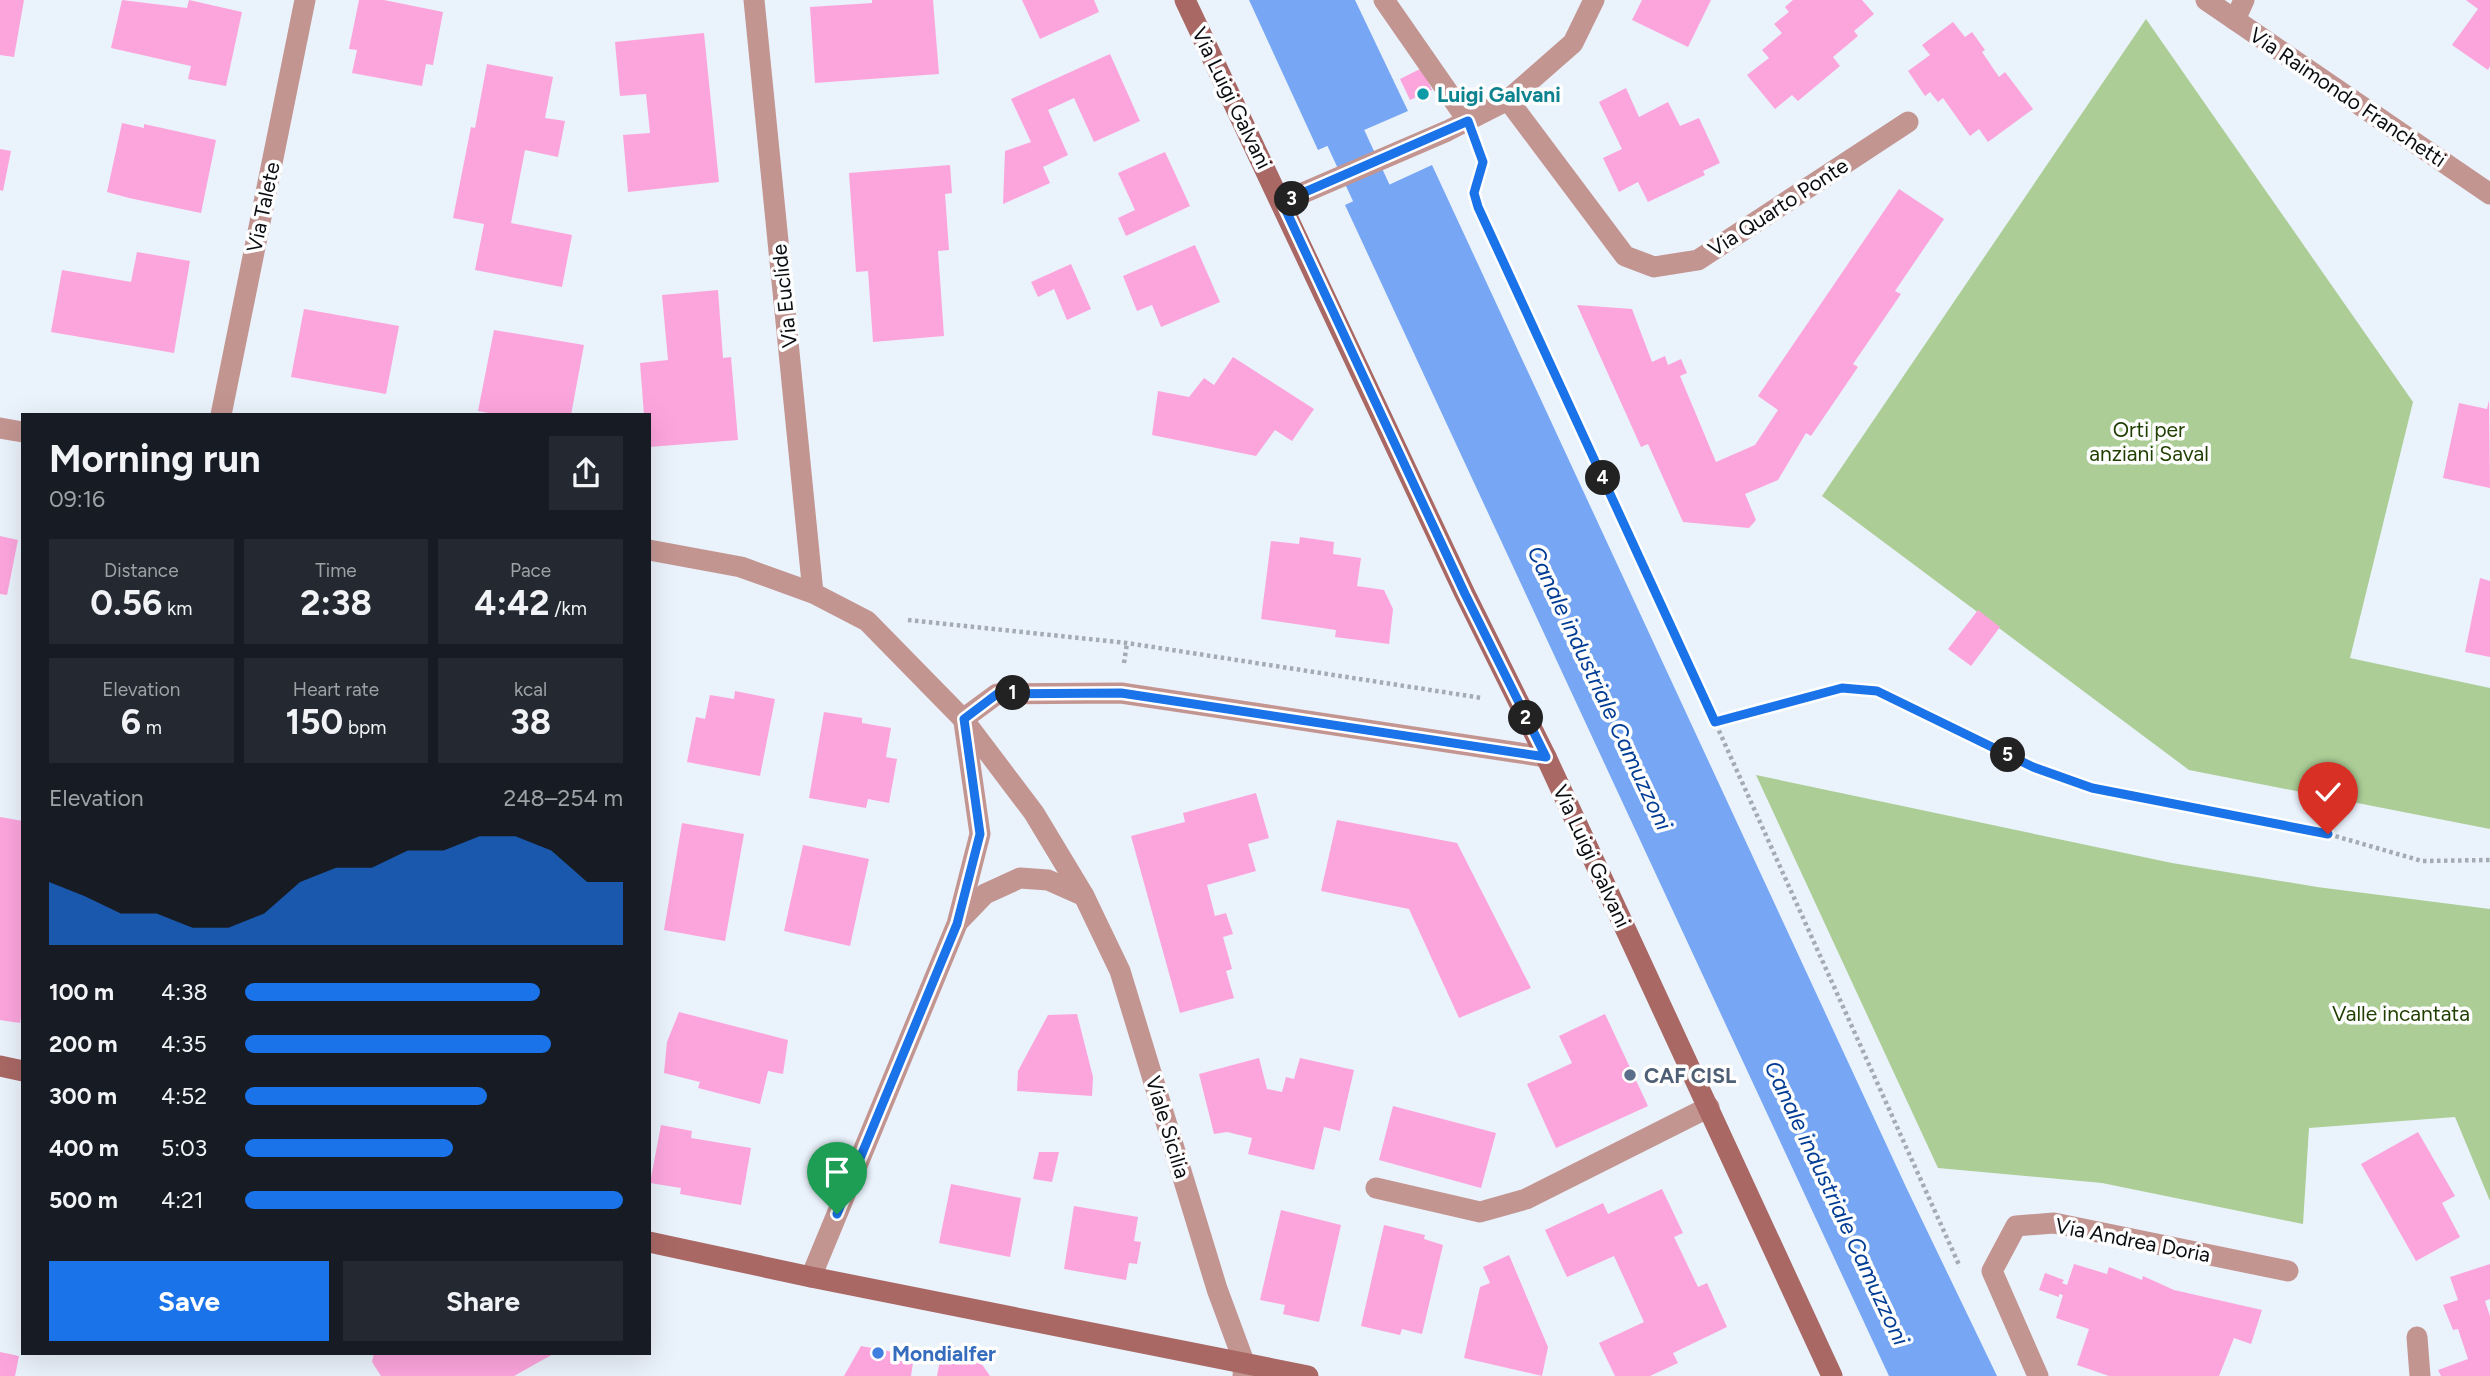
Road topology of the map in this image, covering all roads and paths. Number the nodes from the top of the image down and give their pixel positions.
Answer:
1 (305, 0) edge
2 (754, 0) edge
3 (1185, 0) edge
4 (1384, 0) edge
5 (1594, 0) edge
6 (2206, 0) edge
7 (2244, 0) edge
8 (2235, 20) junction
9 (1508, 100) junction
10 (1468, 121) junction
11 (1908, 122) dead end
12 (2490, 194) edge
13 (1282, 202) junction
14 (221, 413) edge
15 (0, 428) edge
16 (21, 432) edge
17 (651, 550) edge
18 (813, 593) junction
19 (867, 621) junction
20 (1483, 698) dead end
21 (964, 719) junction
22 (1715, 722) junction
23 (1546, 757) junction
24 (2490, 860) edge
25 (1084, 896) junction
26 (957, 924) junction
27 (0, 1066) edge
28 (21, 1071) edge
29 (1709, 1107) junction
30 (1913, 1164) dead end
31 (1376, 1188) dead end
32 (651, 1242) edge
33 (2288, 1271) dead end
34 (811, 1278) junction
35 (2417, 1337) dead end
36 (1243, 1369) edge
37 (1308, 1376) edge
38 (1832, 1376) edge
39 (2038, 1376) edge
40 (2420, 1376) edge

1 - 14 street, Via Talete
2 - 18 street, Via Euclide
3 - 13 street, Via Luigi Galvani
4 - 10 street
5 - 9 street
6 - 8 street, Via Raimondo Franchetti
7 - 8 street
8 - 12 street, Via Raimondo Franchetti
9 - 10 street
9 - 11 street, Via Quarto Ponte
10 - 13 street
10 - 22 path
13 - 23 street, Via Luigi Galvani
15 - 16 street
17 - 18 street, Viale Sicilia
18 - 19 street, Viale Sicilia
19 - 20 path
19 - 21 street, Viale Sicilia
21 - 23 street
21 - 25 street, Viale Sicilia
21 - 26 street
22 - 24 path
22 - 30 path
23 - 29 street, Via Luigi Galvani
25 - 26 street
25 - 36 street, Viale Sicilia
26 - 34 street
27 - 28 street
29 - 31 street
29 - 38 street, Via Luigi Galvani
32 - 34 street
33 - 39 street, Via Andrea Doria
34 - 36 street
35 - 40 street
36 - 37 street

